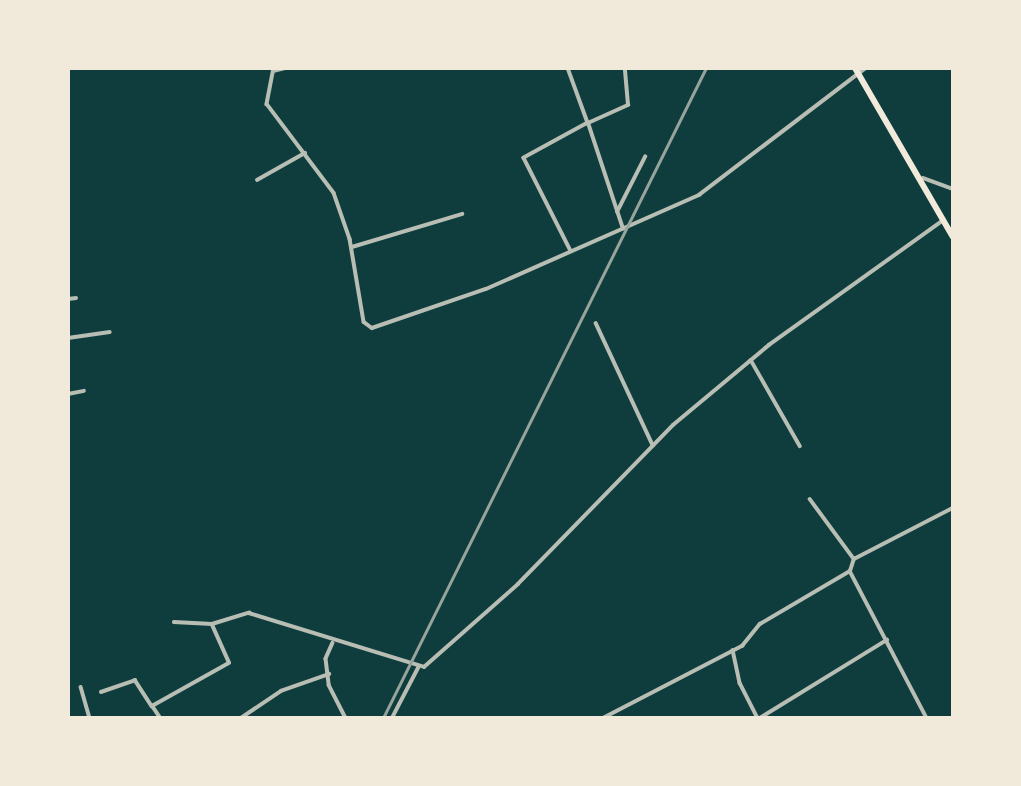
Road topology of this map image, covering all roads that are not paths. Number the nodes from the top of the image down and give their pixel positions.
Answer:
1 (285, 68) edge
2 (568, 68) edge
3 (625, 68) edge
4 (866, 68) edge
5 (273, 70) edge
6 (856, 70) edge
7 (587, 123) junction
8 (305, 153) junction
9 (645, 157) dead end
10 (923, 178) junction
11 (257, 180) dead end
12 (953, 189) edge
13 (617, 212) junction
14 (462, 214) dead end
15 (944, 220) junction
16 (622, 229) junction
17 (953, 237) edge
18 (352, 247) junction
19 (571, 251) junction
20 (76, 298) dead end
21 (68, 299) edge
22 (596, 323) dead end
23 (110, 332) dead end
24 (68, 338) edge
25 (751, 360) junction
26 (84, 391) dead end
27 (68, 394) edge
28 (653, 445) junction
29 (800, 446) dead end
30 (810, 499) dead end
31 (953, 508) edge
32 (854, 559) junction
33 (850, 570) junction
34 (174, 622) dead end
35 (212, 624) junction
36 (887, 640) junction
37 (333, 643) junction
38 (733, 650) junction
39 (418, 668) junction
40 (329, 674) junction
41 (81, 687) dead end
42 (101, 692) dead end
43 (152, 706) junction
44 (616, 711) junction
45 (90, 718) edge
46 (160, 718) edge
47 (241, 718) edge
48 (346, 718) edge
49 (392, 718) edge
50 (603, 718) edge
51 (619, 718) edge
52 (759, 718) edge
53 (927, 718) edge

1 - 5 street
2 - 7 street
3 - 7 street
4 - 6 street
5 - 8 street
6 - 10 highway
6 - 16 street
7 - 13 street
7 - 19 street
8 - 11 street
8 - 18 street
9 - 13 street
10 - 12 street
10 - 15 highway
13 - 16 street
14 - 18 street
15 - 17 highway
15 - 25 street
16 - 19 street
18 - 19 street
20 - 21 street
22 - 28 street
23 - 24 street
25 - 28 street
25 - 29 street
26 - 27 street
28 - 39 street
30 - 32 street
31 - 32 street
32 - 33 street
33 - 36 street
33 - 38 street
34 - 35 street
35 - 37 street
35 - 43 street
36 - 52 street
36 - 53 street
37 - 39 street
37 - 40 street
38 - 44 street
38 - 52 street
39 - 49 street
40 - 47 street
40 - 48 street
41 - 45 street
42 - 43 street
43 - 46 street
44 - 50 street
44 - 51 street

